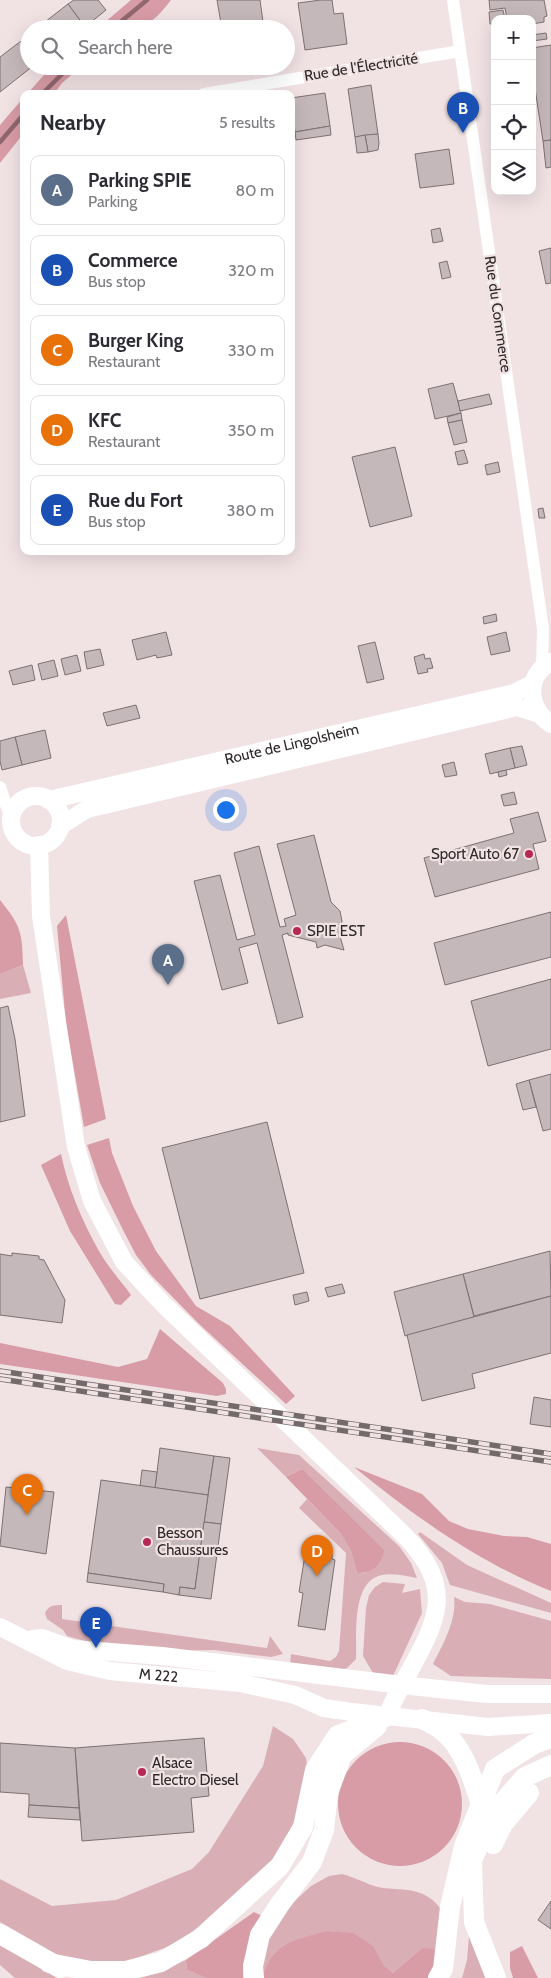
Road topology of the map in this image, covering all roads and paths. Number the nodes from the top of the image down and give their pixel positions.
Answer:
1 (453, 0) edge
2 (460, 51) junction
3 (228, 90) edge
4 (543, 629) junction
5 (551, 640) edge
6 (546, 665) edge
7 (532, 684) junction
8 (545, 719) edge
9 (0, 787) edge
10 (49, 800) junction
11 (7, 808) edge
12 (60, 826) junction
13 (7, 834) edge
14 (39, 845) junction
15 (0, 1627) edge
16 (26, 1641) junction
17 (402, 1685) junction
18 (551, 1694) edge
19 (388, 1716) junction
20 (422, 1719) junction
21 (551, 1723) edge
22 (551, 1738) edge
23 (551, 1766) edge
24 (551, 1778) edge
25 (481, 1805) junction
26 (0, 1934) edge
27 (50, 1962) junction
28 (80, 1978) edge
29 (254, 1978) edge
30 (438, 1978) edge
31 (496, 1978) edge
32 (506, 1978) edge

1 - 2 street, Rue du Commerce
2 - 3 street, Rue de l'Électricité
2 - 4 street, Rue du Commerce
4 - 5 street, Rue du Commerce
4 - 6 street, Rue du Commerce
6 - 7 main road
7 - 8 main road
7 - 10 main road, Route de Lingolsheim
8 - 12 main road, Route de Lingolsheim
9 - 11 street
10 - 11 main road
10 - 12 main road
11 - 13 main road
12 - 14 main road
13 - 14 main road
14 - 17 main road
15 - 16 main road, M 222
16 - 17 main road, M 222
16 - 19 main road, M 222
17 - 18 main road
17 - 19 main road
19 - 20 main road, M 222
19 - 27 highway
19 - 29 highway
20 - 21 main road, M 222
20 - 25 highway
22 - 25 highway
23 - 31 highway
24 - 32 highway
25 - 30 highway
26 - 27 highway
27 - 28 highway

